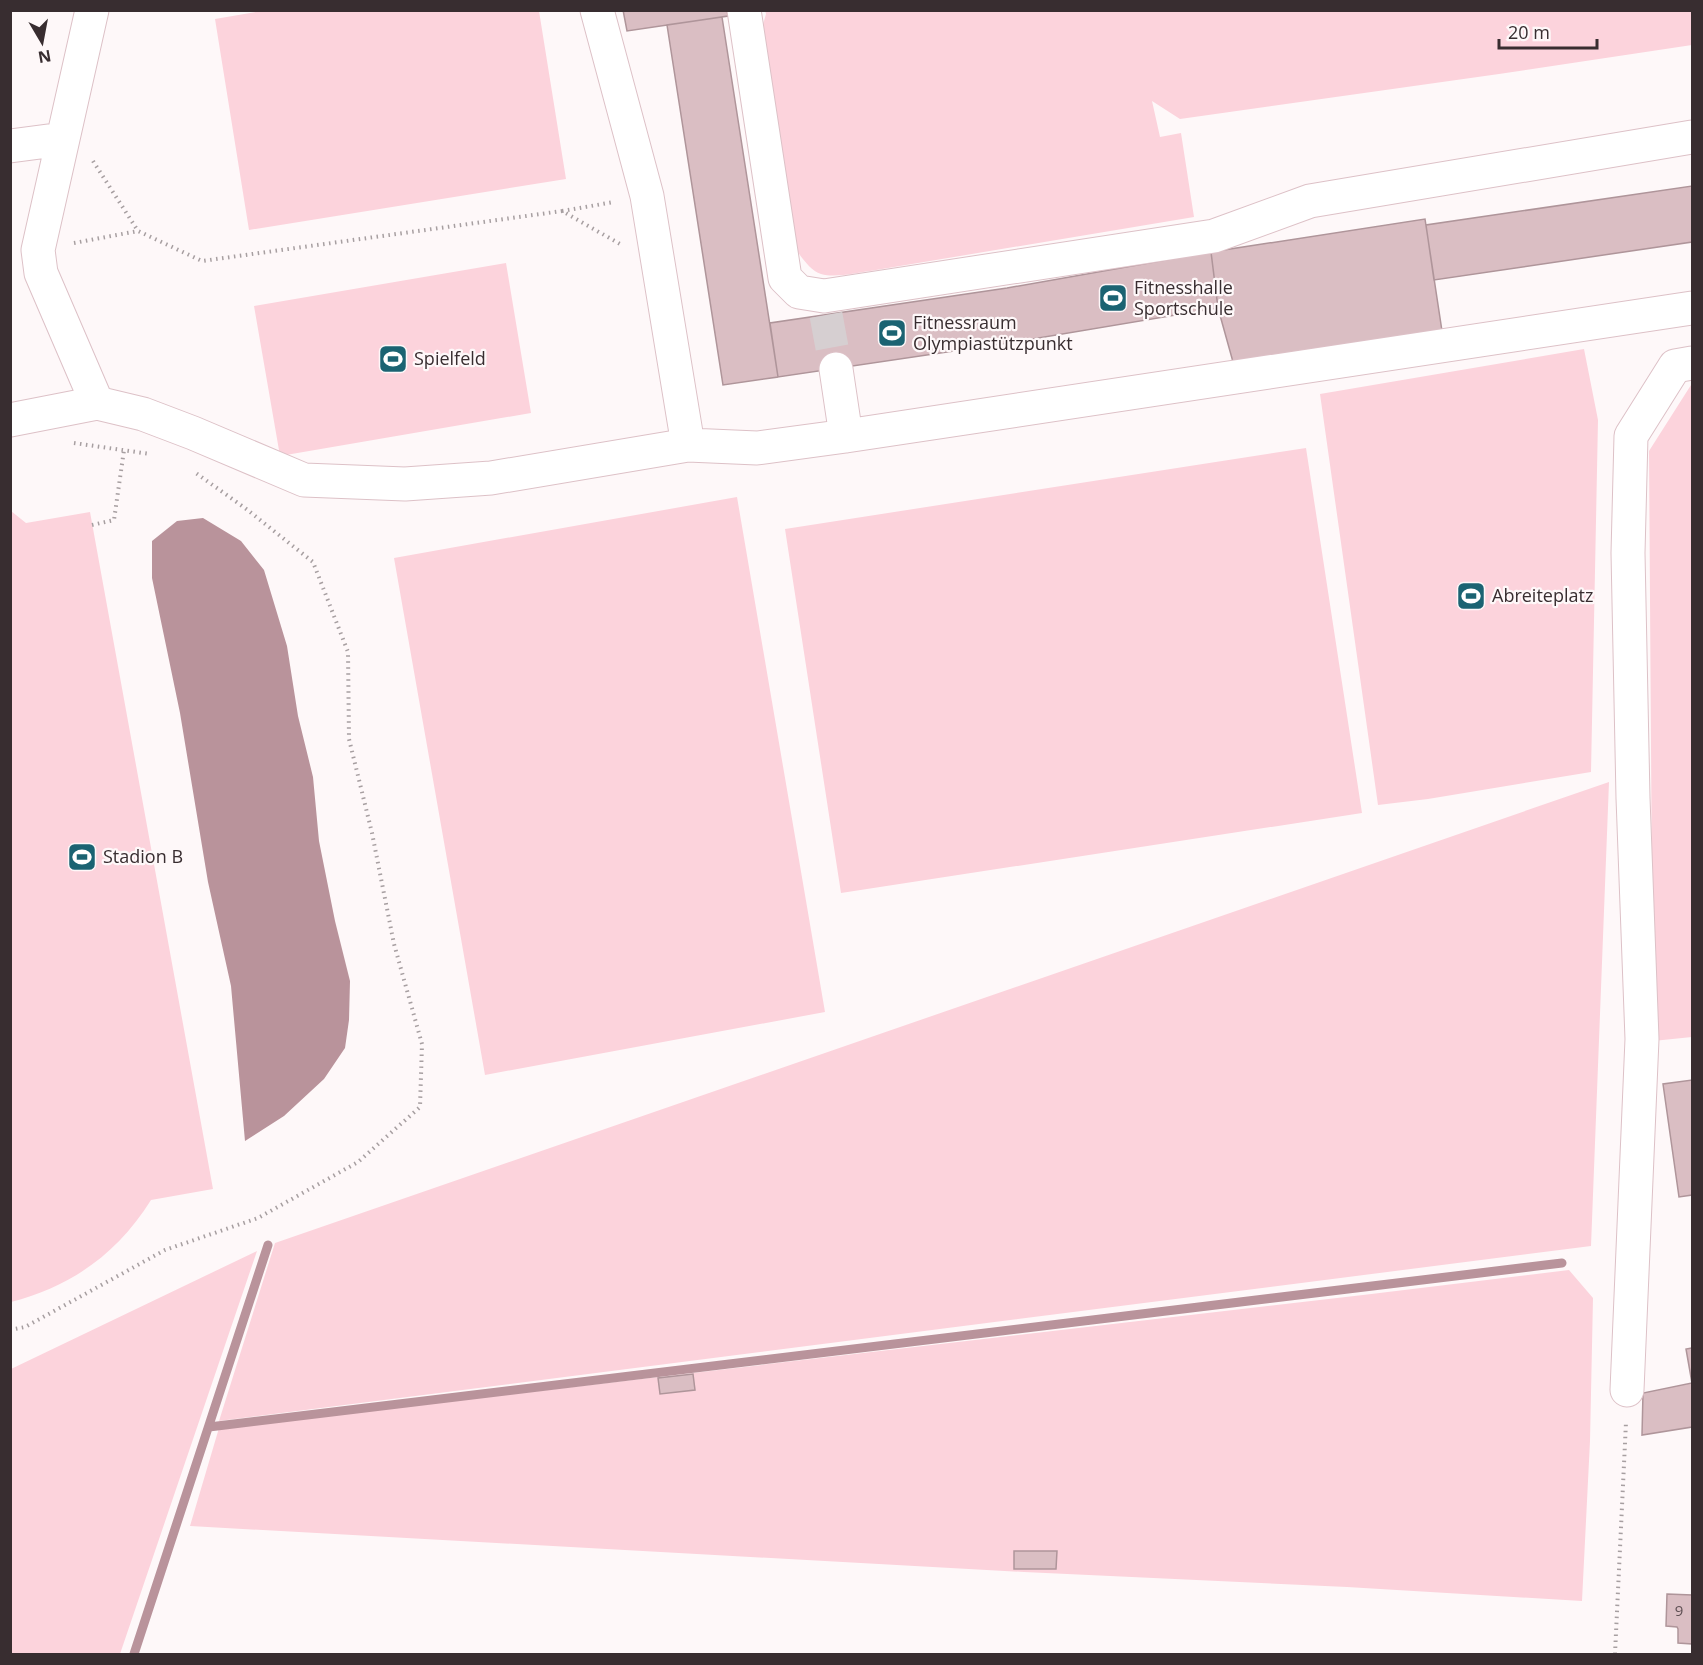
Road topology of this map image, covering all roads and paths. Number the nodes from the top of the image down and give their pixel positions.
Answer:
1 (92, 10) edge
2 (597, 10) edge
3 (744, 10) edge
4 (1692, 137) edge
5 (63, 140) junction
6 (10, 146) edge
7 (647, 196) junction
8 (562, 211) junction
9 (138, 231) junction
10 (38, 250) junction
11 (658, 264) junction
12 (1692, 308) edge
13 (1692, 363) edge
14 (836, 369) tunnel mouth
15 (97, 403) junction
16 (10, 420) edge
17 (846, 436) junction
18 (68, 442) dead end
19 (688, 445) junction
20 (124, 450) junction
21 (154, 455) dead end
22 (192, 470) dead end
23 (92, 525) dead end
24 (10, 1330) edge
25 (1627, 1390) joint
26 (1615, 1654) edge

1 - 5 lane
2 - 7 lane
3 - 4 lane
5 - 6 lane
5 - 9 path
5 - 10 lane
7 - 8 path
7 - 11 lane
8 - 9 path
8 - 11 path
9 - 10 path
10 - 15 lane
11 - 19 lane
12 - 17 lane
13 - 25 lane
14 - 17 lane
15 - 16 lane
15 - 19 lane
17 - 19 lane
18 - 20 path
20 - 21 path
20 - 23 path
22 - 24 path
25 - 26 path

